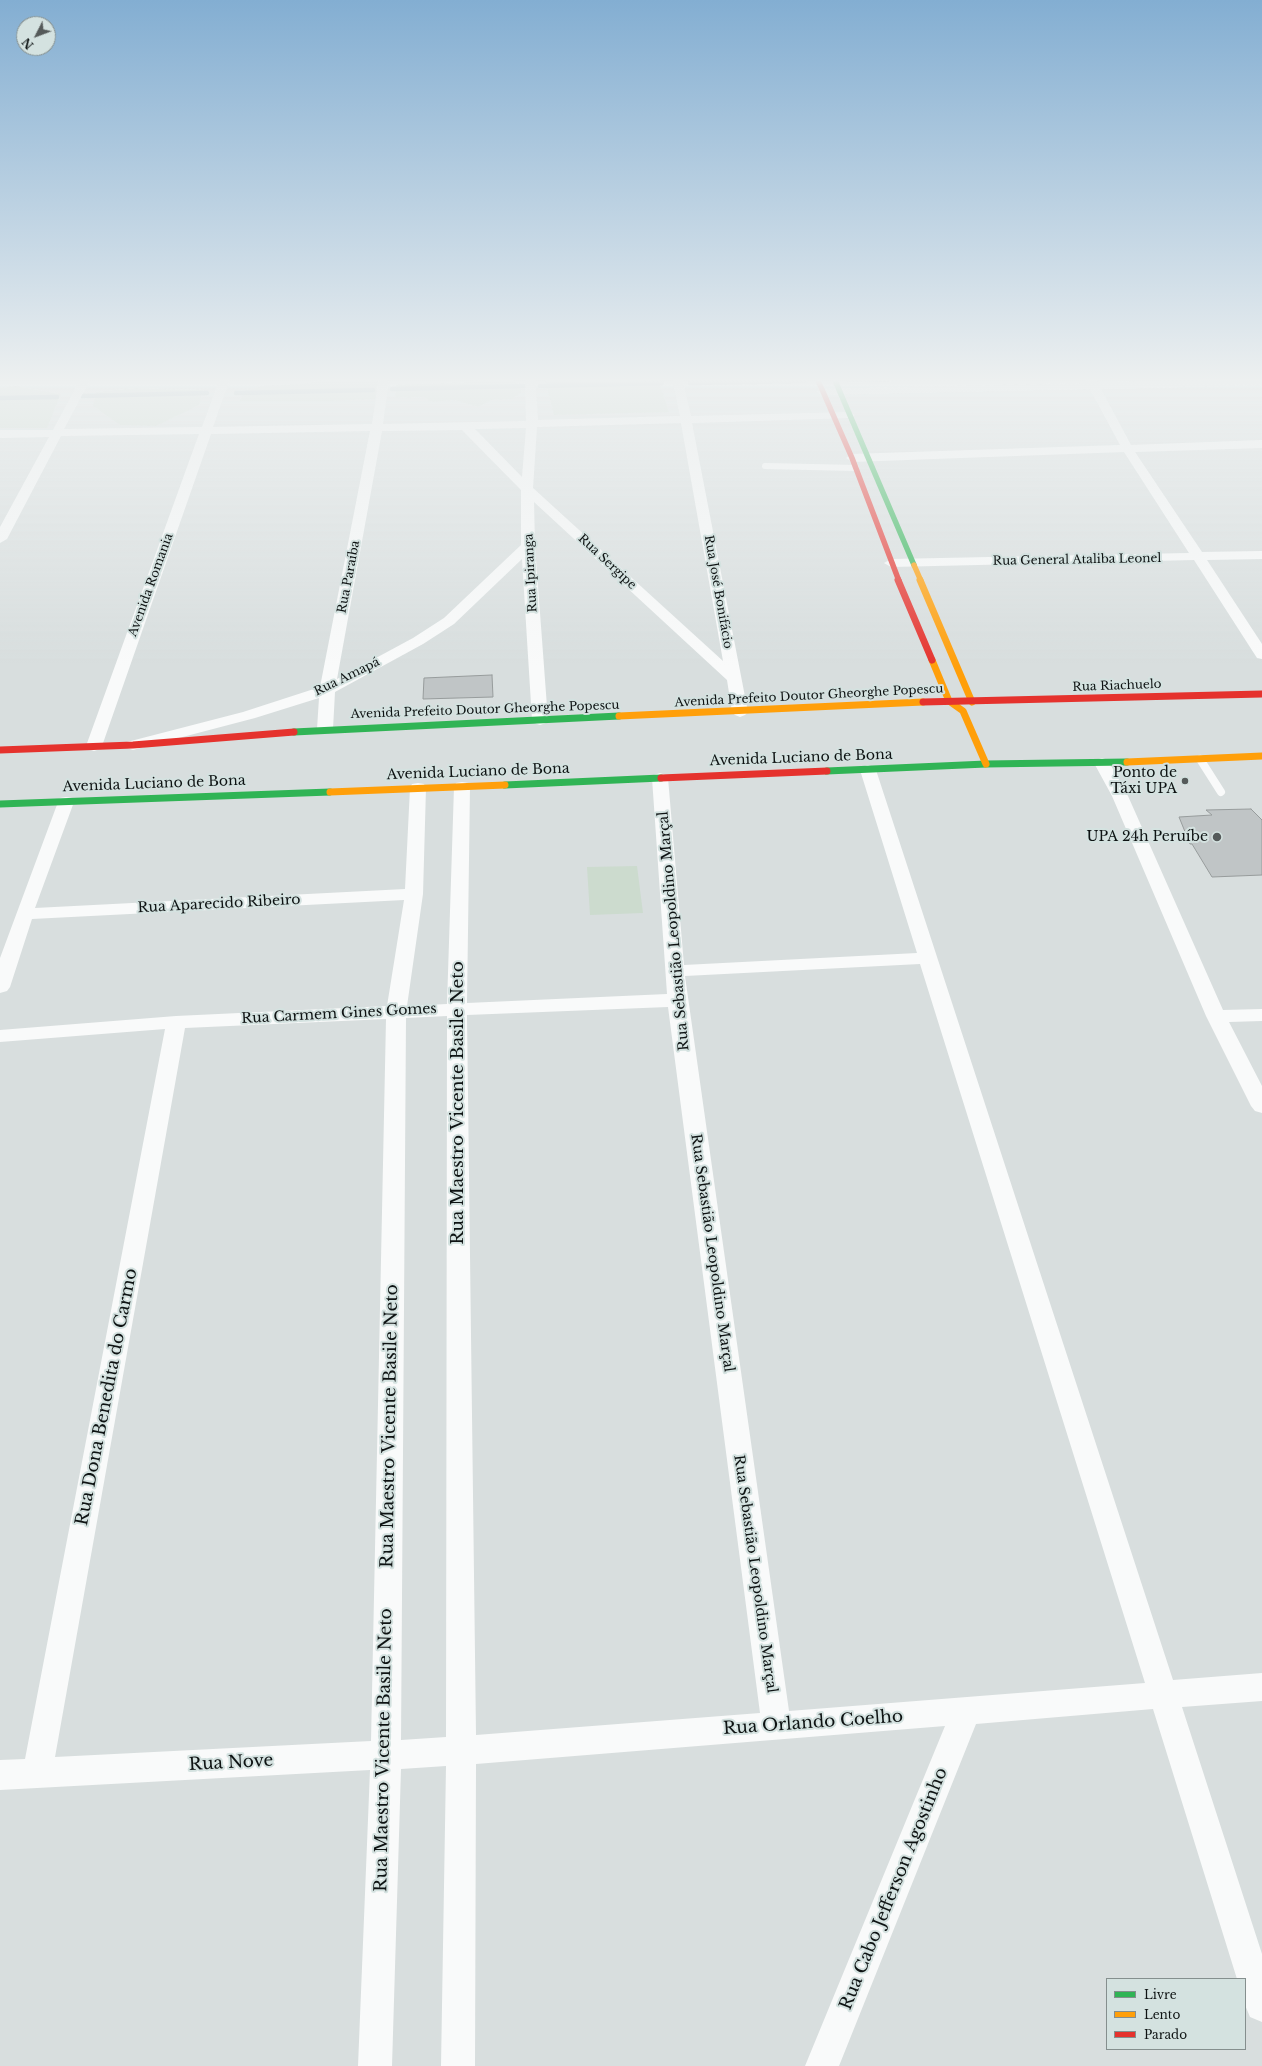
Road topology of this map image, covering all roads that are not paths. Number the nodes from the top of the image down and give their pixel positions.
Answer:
1 (34, 474) edge
2 (190, 474) edge
3 (368, 474) edge
4 (513, 474) edge
5 (528, 474) edge
6 (696, 474) edge
7 (858, 474) edge
8 (875, 474) edge
9 (1145, 474) edge
10 (527, 489) junction
11 (0, 539) edge
12 (528, 546) junction
13 (1262, 555) edge
14 (1200, 557) junction
15 (913, 562) junction
16 (891, 563) junction
17 (1262, 655) edge
18 (734, 679) junction
19 (327, 690) junction
20 (1262, 694) edge
21 (949, 701) junction
22 (972, 702) junction
23 (963, 711) junction
24 (740, 712) junction
25 (540, 720) junction
26 (325, 729) junction
27 (133, 745) junction
28 (94, 746) junction
29 (0, 750) edge
30 (1262, 756) edge
31 (1200, 759) junction
32 (1102, 763) junction
33 (986, 764) junction
34 (868, 770) junction
35 (660, 778) junction
36 (462, 787) junction
37 (418, 788) junction
38 (1221, 792) dead end
39 (66, 802) junction
40 (0, 804) edge
41 (414, 894) junction
42 (24, 914) junction
43 (928, 958) junction
44 (675, 971) junction
45 (0, 986) edge
46 (677, 1000) junction
47 (457, 1009) junction
48 (396, 1011) junction
49 (1262, 1015) edge
50 (1216, 1016) junction
51 (176, 1022) junction
52 (0, 1036) edge
53 (1262, 1106) edge
54 (1262, 1686) edge
55 (1164, 1696) junction
56 (966, 1711) junction
57 (776, 1726) junction
58 (461, 1751) junction
59 (386, 1755) junction
60 (37, 1773) junction
61 (0, 1775) edge
62 (1262, 2005) edge
63 (375, 2066) edge
64 (458, 2066) edge
65 (822, 2066) edge

1 - 11 street
2 - 28 street, Avenida Romania
3 - 19 street, Rua Paraíba
4 - 10 street, Rua Sergipe
5 - 10 street, Rua Ipiranga
6 - 18 street, Rua José Bonifácio
7 - 16 main road
8 - 15 main road
9 - 14 street
10 - 12 street, Rua Ipiranga
10 - 18 street, Rua Sergipe
12 - 19 street, Rua Amapá
12 - 25 street, Rua Ipiranga
13 - 14 street, Rua General Ataliba Leonel
14 - 15 street, Rua General Ataliba Leonel
14 - 17 street
15 - 16 street, Rua General Ataliba Leonel
15 - 22 main road
16 - 21 main road
18 - 24 street, Rua José Bonifácio
19 - 26 street, Rua Paraíba
19 - 27 street, Rua Amapá
20 - 22 main road, Rua Riachuelo
21 - 22 main road, Avenida Prefeito Doutor Gheorghe Popescu
21 - 23 main road
21 - 24 main road, Avenida Prefeito Doutor Gheorghe Popescu
22 - 23 main road
23 - 33 main road
24 - 25 main road, Avenida Prefeito Doutor Gheorghe Popescu
25 - 26 main road, Avenida Prefeito Doutor Gheorghe Popescu
26 - 27 main road, Avenida Prefeito Doutor Gheorghe Popescu
27 - 28 main road, Avenida Prefeito Doutor Gheorghe Popescu
28 - 29 main road, Avenida Prefeito Doutor Gheorghe Popescu
30 - 31 main road, Avenida Luciano de Bona
31 - 32 main road, Avenida Luciano de Bona
31 - 38 lane
32 - 33 main road, Avenida Luciano de Bona
32 - 50 street
33 - 34 main road, Avenida Luciano de Bona
34 - 35 main road, Avenida Luciano de Bona
34 - 43 street
35 - 36 main road, Avenida Luciano de Bona
35 - 44 street, Rua Sebastião Leopoldino Marçal
36 - 37 main road, Avenida Luciano de Bona
36 - 47 street, Rua Maestro Vicente Basile Neto
37 - 39 main road, Avenida Luciano de Bona
37 - 41 street, Rua Maestro Vicente Basile Neto
39 - 40 main road, Avenida Luciano de Bona
39 - 42 street
41 - 42 street, Rua Aparecido Ribeiro
41 - 48 street, Rua Maestro Vicente Basile Neto
42 - 45 street
43 - 44 street
43 - 55 street
44 - 46 street, Rua Sebastião Leopoldino Marçal
46 - 47 street, Rua Carmem Gines Gomes
46 - 57 street, Rua Sebastião Leopoldino Marçal
47 - 48 street, Rua Carmem Gines Gomes
47 - 58 street, Rua Maestro Vicente Basile Neto
48 - 51 street, Rua Carmem Gines Gomes
48 - 59 street, Rua Maestro Vicente Basile Neto
49 - 50 street
50 - 53 street
51 - 52 street, Rua Carmem Gines Gomes
51 - 60 street, Rua Dona Benedita do Carmo
54 - 55 street, Rua Orlando Coelho
55 - 56 street, Rua Orlando Coelho
55 - 62 street
56 - 57 street, Rua Orlando Coelho
56 - 65 street, Rua Cabo Jefferson Agostinho
57 - 58 street, Rua Orlando Coelho
58 - 59 street, Rua Nove
58 - 64 street, Rua Maestro Vicente Basile Neto
59 - 60 street, Rua Nove
59 - 63 street, Rua Maestro Vicente Basile Neto
60 - 61 street, Rua Nove

